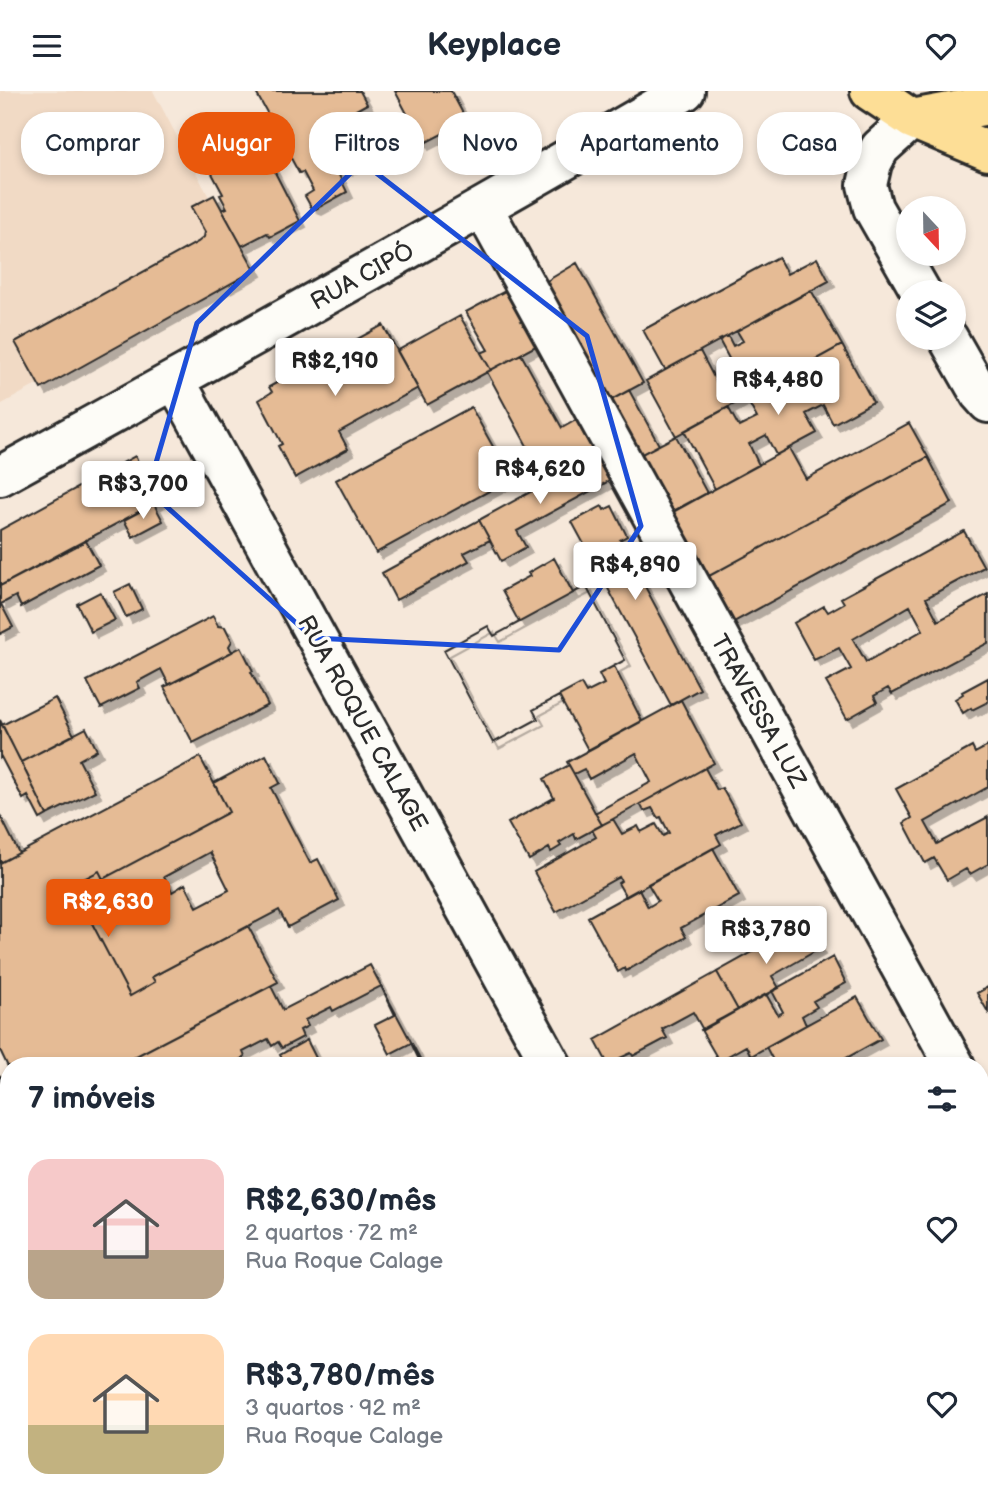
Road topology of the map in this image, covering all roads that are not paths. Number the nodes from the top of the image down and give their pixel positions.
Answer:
1 (685, 91) edge
2 (870, 91) edge
3 (988, 105) edge
4 (912, 119) junction
5 (988, 152) edge
6 (483, 208) junction
7 (915, 280) edge
8 (955, 350) edge
9 (175, 380) junction
10 (988, 403) edge
11 (0, 476) edge
12 (547, 1057) edge
13 (950, 1057) edge

1 - 6 street, RUA CIPÓ
2 - 4 main road
3 - 4 main road
4 - 5 main road
4 - 7 street
6 - 9 street, RUA CIPÓ
6 - 13 street, TRAVESSA LUZ
8 - 10 street
9 - 11 street, RUA CIPÓ
9 - 12 street, RUA ROQUE CALAGE

